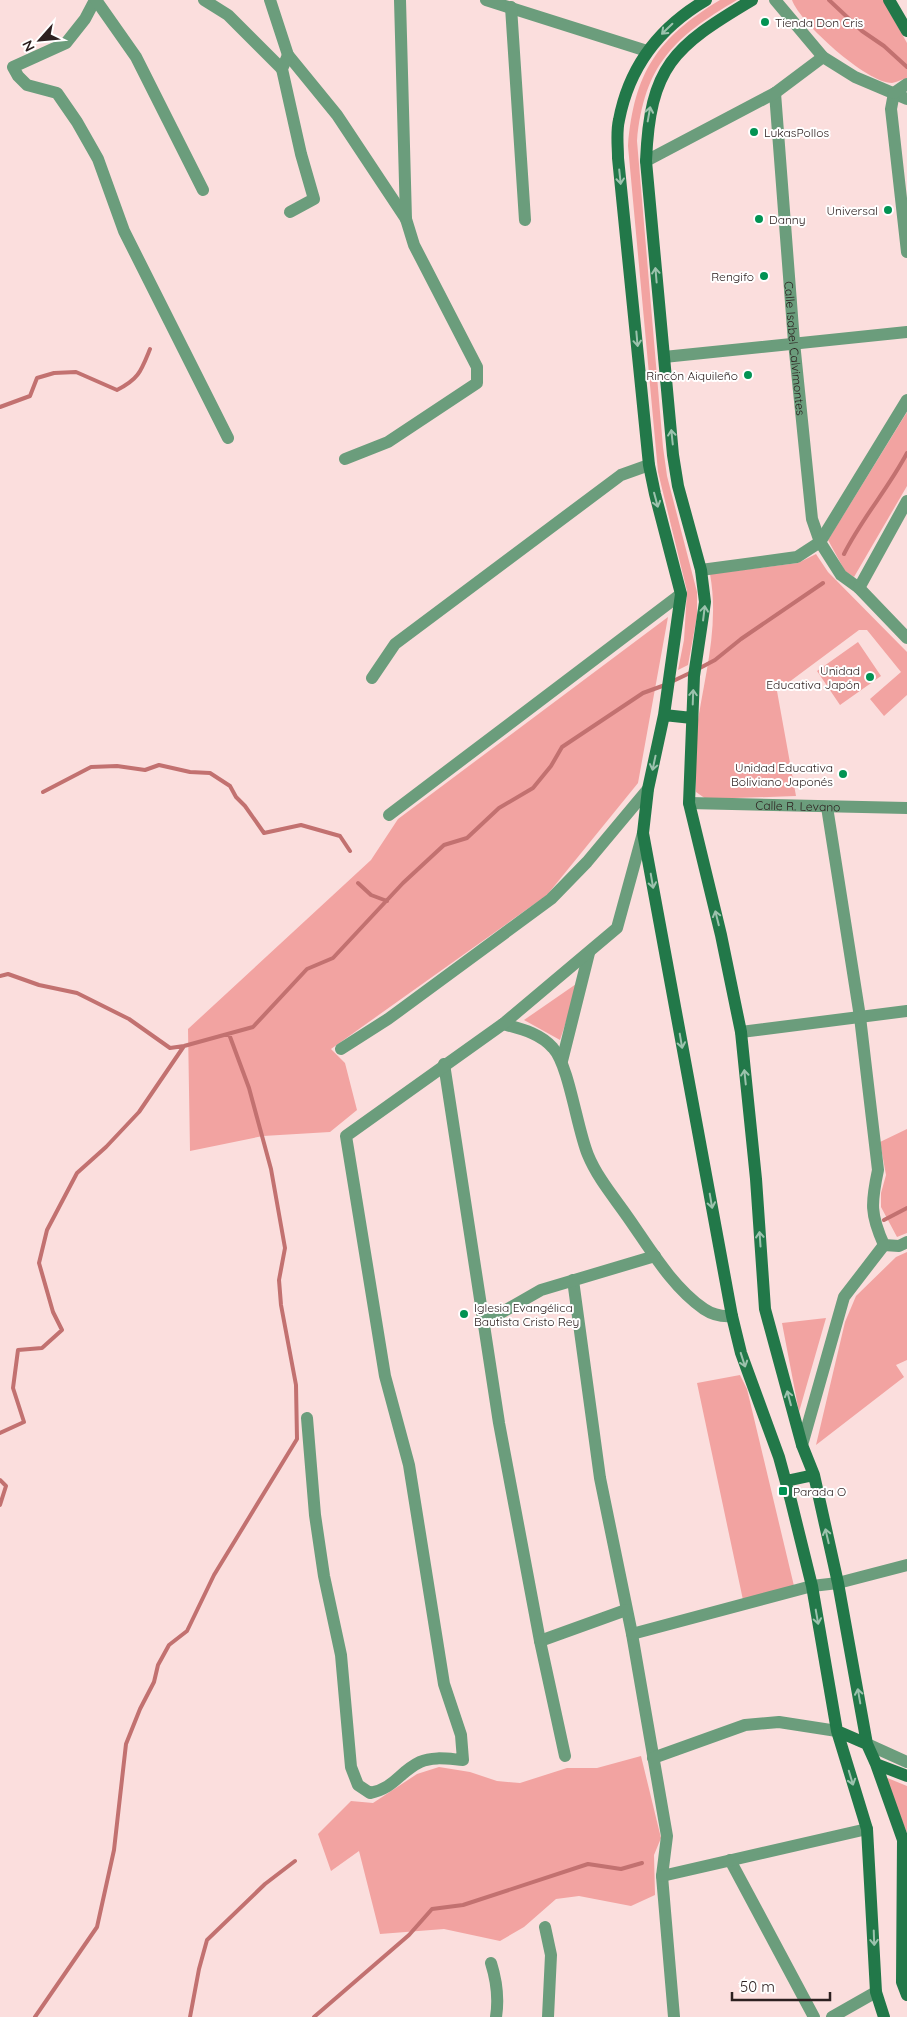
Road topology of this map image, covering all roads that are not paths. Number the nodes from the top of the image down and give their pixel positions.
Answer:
1 (95, 0) edge
2 (204, 0) edge
3 (270, 0) edge
4 (400, 0) edge
5 (486, 0) edge
6 (706, 0) edge
7 (752, 0) edge
8 (775, 0) edge
9 (890, 0) edge
10 (511, 7) junction
11 (907, 31) edge
12 (647, 51) junction
13 (288, 55) junction
14 (823, 57) junction
15 (282, 69) junction
16 (907, 84) edge
17 (775, 93) junction
18 (894, 93) junction
19 (907, 99) edge
20 (646, 161) junction
21 (204, 190) dead end
22 (290, 212) dead end
23 (406, 220) junction
24 (525, 220) dead end
25 (907, 252) edge
26 (907, 332) edge
27 (794, 342) junction
28 (664, 357) junction
29 (907, 400) edge
30 (228, 438) dead end
31 (345, 459) dead end
32 (649, 465) junction
33 (907, 501) edge
34 (820, 542) junction
35 (701, 570) junction
36 (859, 588) junction
37 (681, 594) junction
38 (907, 638) edge
39 (372, 678) dead end
40 (664, 715) junction
41 (692, 718) junction
42 (648, 790) junction
43 (689, 803) junction
44 (827, 807) junction
45 (907, 808) edge
46 (389, 815) dead end
47 (643, 833) junction
48 (589, 953) junction
49 (907, 1011) edge
50 (860, 1017) junction
51 (503, 1024) junction
52 (741, 1032) junction
53 (341, 1049) dead end
54 (562, 1061) junction
55 (444, 1064) junction
56 (907, 1242) edge
57 (884, 1245) junction
58 (655, 1256) junction
59 (573, 1280) junction
60 (732, 1316) junction
61 (485, 1322) junction
62 (307, 1418) dead end
63 (802, 1445) junction
64 (814, 1475) junction
65 (786, 1481) junction
66 (907, 1565) edge
67 (838, 1583) junction
68 (812, 1586) junction
69 (626, 1610) junction
70 (632, 1634) junction
71 (540, 1641) junction
72 (837, 1731) junction
73 (867, 1744) junction
74 (565, 1756) dead end
75 (653, 1758) junction
76 (907, 1762) edge
77 (876, 1764) junction
78 (907, 1776) edge
79 (867, 1829) junction
80 (905, 1841) edge
81 (730, 1860) junction
82 (662, 1876) junction
83 (545, 1927) dead end
84 (491, 1963) dead end
85 (904, 1981) edge
86 (876, 1992) junction
87 (907, 1995) edge
88 (496, 2017) edge
89 (548, 2017) edge
90 (674, 2017) edge
91 (814, 2017) edge
92 (832, 2017) edge
93 (884, 2017) edge

1 - 21 street
1 - 30 street
2 - 15 street
3 - 13 street
4 - 23 street
5 - 10 street
6 -> 12 street
20 -> 7 street
8 - 14 street
9 - 11 street
10 - 12 street
10 - 24 street
12 -> 32 street
13 - 15 street
13 - 23 street
14 - 17 street
14 - 18 street
15 - 22 street
16 - 18 street
17 - 20 street
17 - 27 street, Calle Isabel Calvimontes
18 - 19 street
18 - 25 street
28 -> 20 street
23 - 31 street
26 - 27 street
27 - 28 street
27 - 34 street, Calle Isabel Calvimontes
35 -> 28 street
29 - 34 street
32 -> 37 street
32 - 39 street
33 - 36 street
34 - 35 street
34 - 36 street, Calle Isabel Calvimontes
41 -> 35 street
36 - 38 street, Calle Isabel Calvimontes
37 - 40 street
37 - 46 street
40 - 41 street
40 -> 42 street
41 - 43 street
42 - 47 street
42 - 53 street
43 - 44 street, Calle R. Levano
52 -> 43 street
44 - 45 street, Calle R. Levano
44 - 50 street
47 - 48 street
47 -> 60 street
48 - 51 street
48 - 54 street
49 - 50 street
50 - 52 street
50 - 57 street
51 - 54 street
51 - 55 street
63 -> 52 street
54 - 58 street
55 - 61 street
55 - 62 street
56 - 57 street
57 - 63 street
58 - 59 street
58 - 60 street
59 - 61 street
59 - 69 street
60 -> 65 street
61 - 71 street
63 - 64 street
64 - 65 street
67 -> 64 street
65 - 68 street
66 - 67 street
67 - 68 street
73 -> 67 street
68 - 70 street
68 -> 72 street
69 - 70 street
69 - 71 street
70 - 75 street
71 - 74 street
72 - 73 street
72 - 75 street
72 -> 79 street
73 - 76 street
73 - 77 street
75 - 82 street
77 - 78 street
77 - 80 street
79 - 81 street
79 -> 86 street
80 - 85 street
81 - 82 street
81 - 91 street
82 - 90 street
83 - 89 street
84 - 88 street
85 - 87 street
86 - 92 street
86 - 93 street

